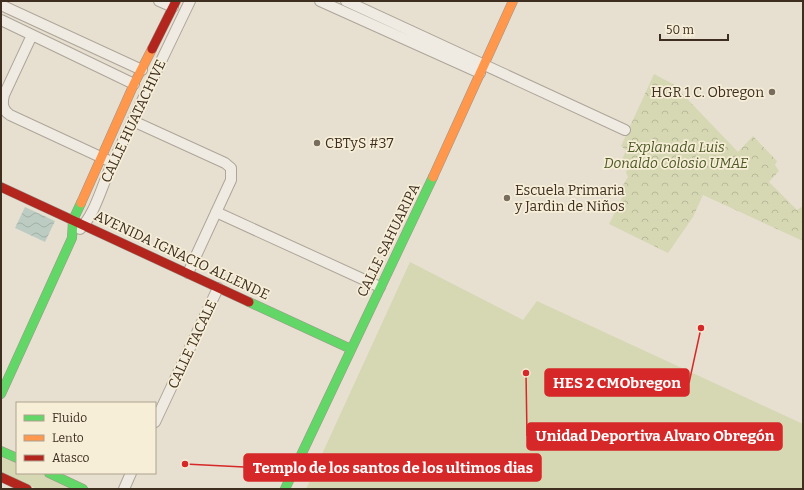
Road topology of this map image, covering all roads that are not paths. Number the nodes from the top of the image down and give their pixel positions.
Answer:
1 (159, 1) edge
2 (190, 1) edge
3 (320, 1) edge
4 (513, 1) edge
5 (6, 4) edge
6 (175, 4) edge
7 (343, 4) edge
8 (1, 20) edge
9 (32, 35) junction
10 (482, 69) junction
11 (142, 70) junction
12 (134, 84) junction
13 (133, 121) junction
14 (625, 130) dead end
15 (101, 158) junction
16 (113, 163) junction
17 (1, 187) edge
18 (216, 212) junction
19 (73, 220) junction
20 (84, 225) junction
21 (72, 238) junction
22 (188, 273) junction
23 (380, 287) junction
24 (218, 288) junction
25 (351, 349) junction
26 (1, 394) edge
27 (156, 420) edge
28 (1, 451) edge
29 (16, 458) edge
30 (51, 474) edge
31 (131, 474) edge
32 (1, 477) edge
33 (27, 489) edge
34 (84, 489) edge
35 (124, 489) edge
36 (286, 489) edge

1 - 6 street
2 - 13 street, CALLE HUATACHIVE
3 - 7 street
4 - 10 street, CALLE SAHUARIPA
5 - 11 street
6 - 11 street, CALLE HUATACHIVE
7 - 10 street
8 - 9 street
9 - 12 street
9 - 15 street
10 - 14 street
10 - 23 street, CALLE SAHUARIPA
11 - 12 street, CALLE HUATACHIVE
12 - 15 street, CALLE HUATACHIVE
13 - 16 street, CALLE HUATACHIVE
13 - 18 street
15 - 16 street
15 - 19 street, CALLE HUATACHIVE
16 - 20 street, CALLE HUATACHIVE
17 - 19 street, AVENIDA IGNACIO ALLENDE
18 - 22 street
18 - 23 street
19 - 20 street, AVENIDA IGNACIO ALLENDE
19 - 21 street, CALLE HUATACHIVE
20 - 21 street, CALLE HUATACHIVE
20 - 22 street, AVENIDA IGNACIO ALLENDE
21 - 26 street, CALLE HUATACHIVE
22 - 24 street, AVENIDA IGNACIO ALLENDE
23 - 25 street, CALLE SAHUARIPA
24 - 25 street, AVENIDA IGNACIO ALLENDE
24 - 27 street, CALLE TACALE
25 - 36 street, CALLE SAHUARIPA
28 - 29 street
30 - 34 street
31 - 35 street
32 - 33 street

